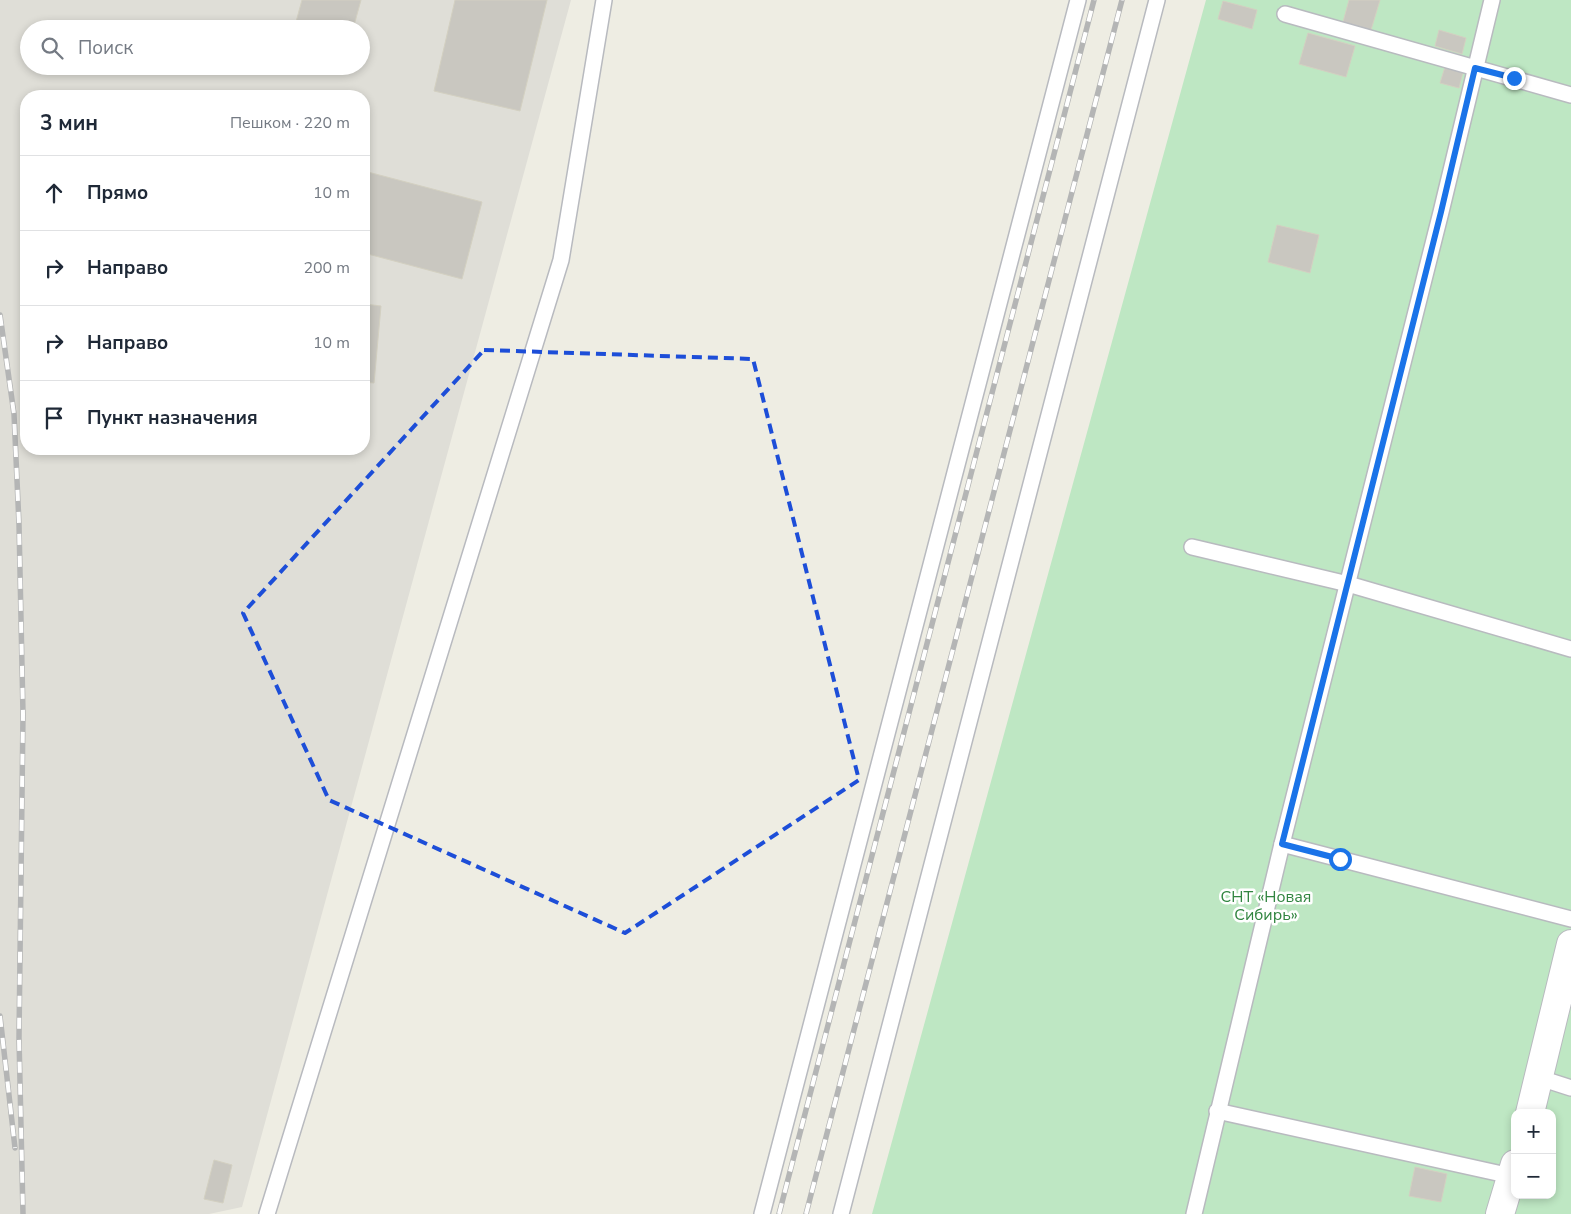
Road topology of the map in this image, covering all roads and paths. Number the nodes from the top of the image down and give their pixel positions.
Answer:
1 (604, 0) edge
2 (1078, 0) edge
3 (1157, 0) edge
4 (1492, 0) edge
5 (1285, 14) dead end
6 (1475, 68) junction
7 (1571, 95) edge
8 (1192, 547) dead end
9 (1348, 584) junction
10 (1571, 649) edge
11 (1282, 844) junction
12 (1571, 919) edge
13 (1571, 944) edge
14 (1540, 1078) junction
15 (1571, 1088) edge
16 (1531, 1109) edge
17 (1217, 1111) junction
18 (1511, 1170) edge
19 (1511, 1177) edge
20 (267, 1214) edge
21 (762, 1214) edge
22 (841, 1214) edge
23 (1194, 1214) edge
24 (1500, 1214) edge

1 - 20 lane
2 - 21 lane
3 - 22 lane
4 - 6 lane
5 - 6 lane
6 - 7 lane
6 - 9 lane
8 - 9 lane
9 - 10 lane
9 - 11 lane
11 - 12 lane
11 - 17 lane
13 - 14 street
14 - 15 lane
14 - 16 street
17 - 18 lane
17 - 23 lane
19 - 24 street

